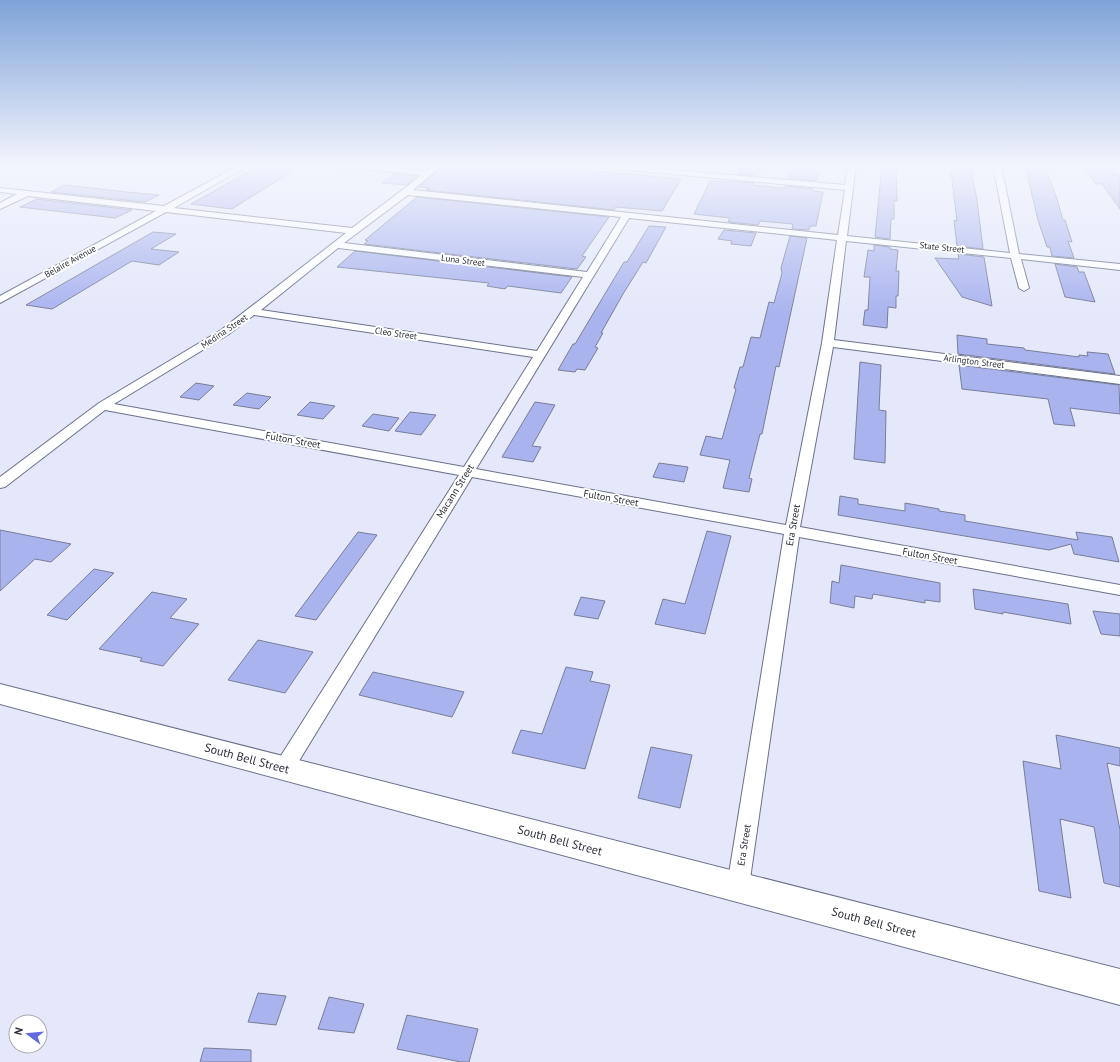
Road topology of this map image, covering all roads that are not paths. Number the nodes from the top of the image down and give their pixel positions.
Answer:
1 (153, 215) edge
2 (211, 215) edge
3 (376, 215) edge
4 (623, 215) edge
5 (627, 215) junction
6 (845, 215) edge
7 (1007, 215) edge
8 (354, 231) junction
9 (843, 237) junction
10 (336, 245) junction
11 (1015, 255) junction
12 (1120, 267) edge
13 (590, 275) junction
14 (1024, 288) dead end
15 (0, 300) edge
16 (252, 312) junction
17 (828, 343) junction
18 (541, 354) junction
19 (1120, 380) edge
20 (103, 406) junction
21 (468, 472) junction
22 (0, 484) edge
23 (792, 531) junction
24 (1120, 590) edge
25 (0, 694) edge
26 (284, 768) junction
27 (738, 886) junction
28 (1120, 987) edge

1 - 15 street, Belaire Avenue
2 - 8 street
3 - 8 street, Medina Street
4 - 5 street, State Street
5 - 9 street, State Street
5 - 13 street, Macann Street
6 - 9 street, Era Street
7 - 11 street
8 - 10 street, Medina Street
9 - 11 street, State Street
9 - 17 street, Era Street
10 - 13 street, Luna Street
10 - 16 street, Medina Street
11 - 12 street, State Street
11 - 14 street
13 - 18 street, Macann Street
16 - 18 street, Cleo Street
16 - 20 street, Medina Street
17 - 19 street, Arlington Street
17 - 23 street, Era Street
18 - 21 street, Macann Street
20 - 21 street, Fulton Street
20 - 22 street, Medina Street
21 - 23 street, Fulton Street
21 - 26 street, Macann Street
23 - 24 street, Fulton Street
23 - 27 street, Era Street
25 - 26 main road, South Bell Street
26 - 27 main road, South Bell Street
27 - 28 main road, South Bell Street

